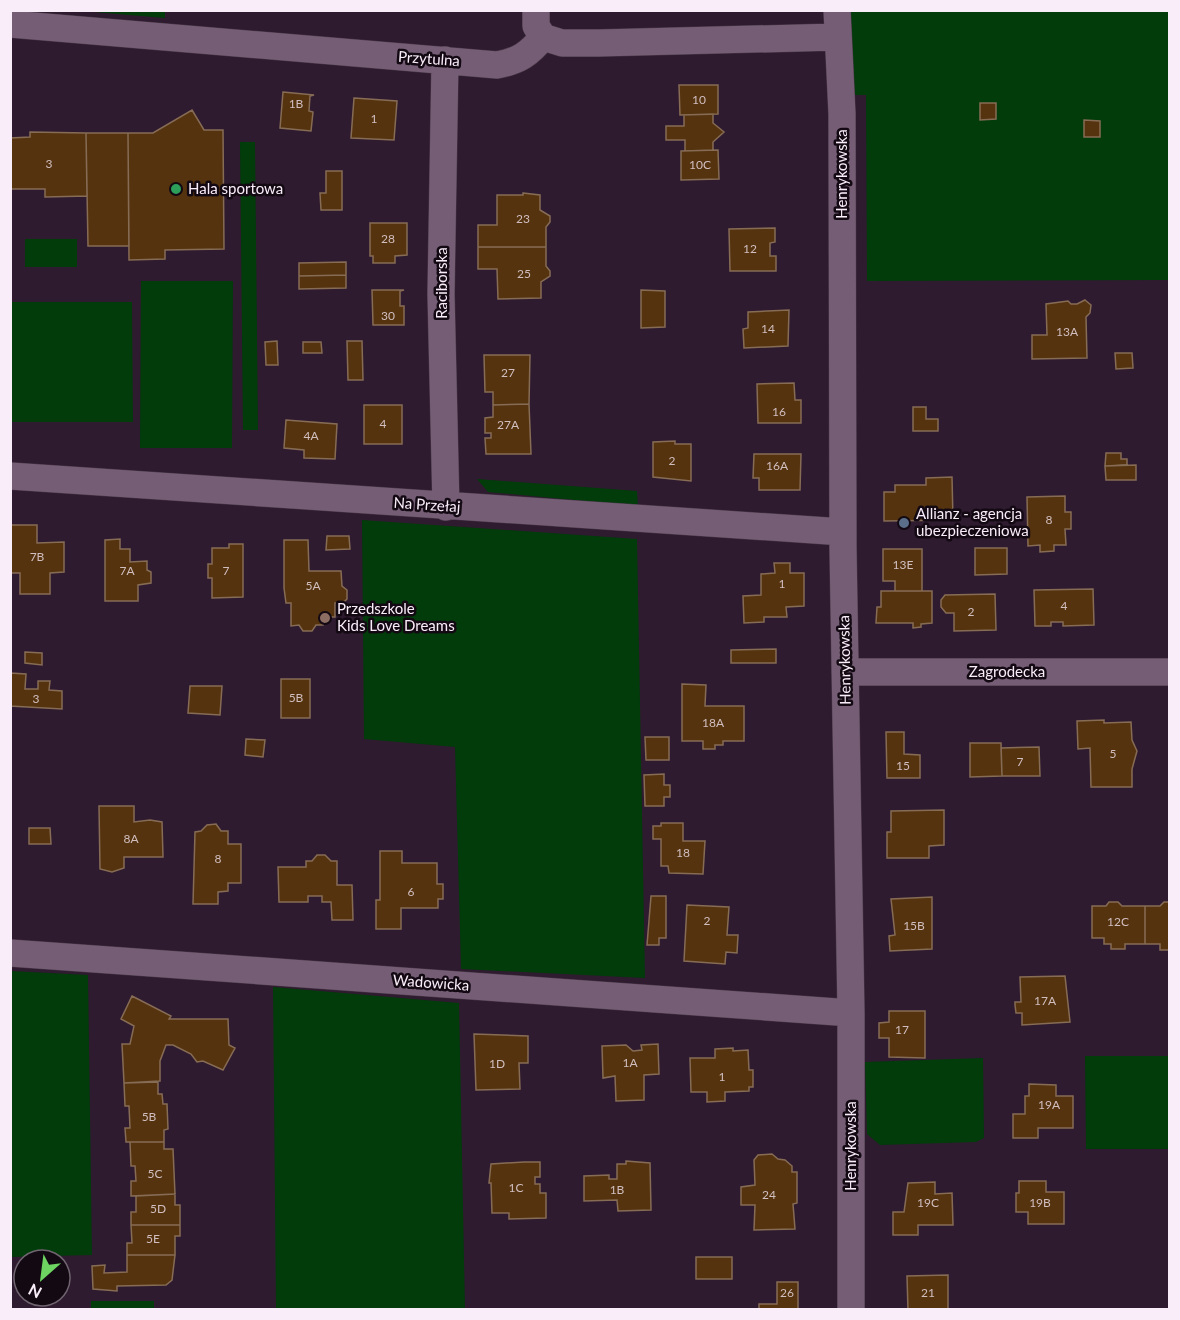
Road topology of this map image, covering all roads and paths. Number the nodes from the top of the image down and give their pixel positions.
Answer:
1 (536, 10) edge
2 (837, 10) edge
3 (10, 24) edge
4 (543, 37) junction
5 (837, 37) junction
6 (445, 60) junction
7 (10, 476) edge
8 (446, 507) junction
9 (843, 532) junction
10 (846, 672) junction
11 (1170, 672) edge
12 (10, 953) edge
13 (851, 1013) junction
14 (851, 1310) edge

1 - 4 street
2 - 5 street, Henrykowska
3 - 6 street, Przytulna
4 - 5 street
4 - 6 street, Przytulna
5 - 9 street, Henrykowska
6 - 8 street, Raciborska
7 - 8 street, Na Przełaj
8 - 9 street, Na Przełaj
9 - 10 street, Henrykowska
10 - 11 street, Zagrodecka
10 - 13 street, Henrykowska
12 - 13 street, Wadowicka
13 - 14 street, Henrykowska

